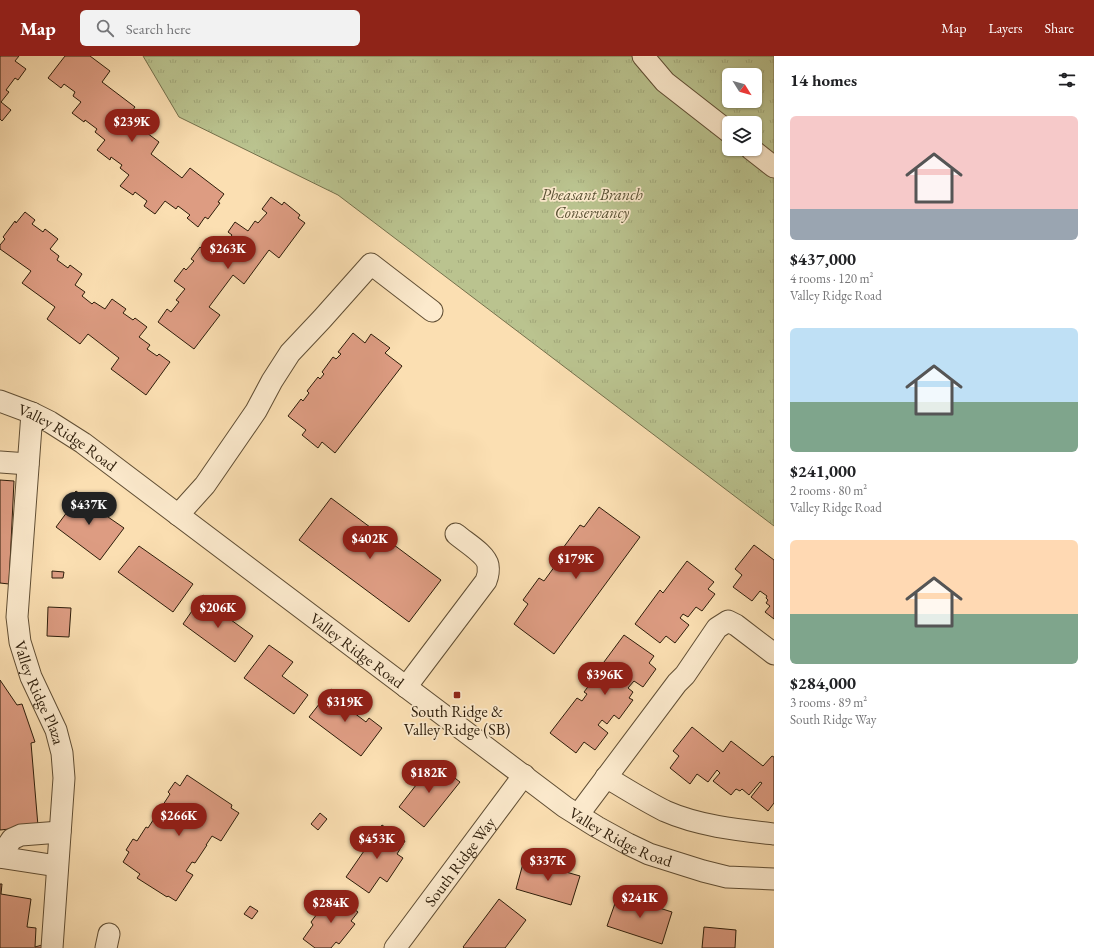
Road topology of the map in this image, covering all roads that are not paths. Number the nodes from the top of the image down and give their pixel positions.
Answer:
1 (643, 56) edge
2 (722, 126) edge
3 (760, 156) edge
4 (774, 167) edge
5 (432, 311) dead end
6 (0, 401) edge
7 (32, 413) junction
8 (0, 462) edge
9 (28, 464) junction
10 (178, 515) junction
11 (456, 534) dead end
12 (9, 605) edge
13 (774, 654) edge
14 (406, 687) junction
15 (524, 775) junction
16 (606, 777) junction
17 (578, 815) junction
18 (60, 832) junction
19 (774, 834) edge
20 (0, 857) edge
21 (57, 866) junction
22 (774, 879) edge
23 (52, 948) edge
24 (395, 948) edge

1 - 2 street
3 - 4 street
5 - 10 street
6 - 7 street, Valley Ridge Road
7 - 9 street, Valley Ridge Plaza
7 - 10 street, Valley Ridge Road
8 - 9 street
9 - 12 street, Valley Ridge Plaza
10 - 14 street, Valley Ridge Road
11 - 14 street
12 - 18 street, Valley Ridge Plaza
13 - 16 street
14 - 15 street, Valley Ridge Road
15 - 17 street, Valley Ridge Road
15 - 24 street, South Ridge Way
16 - 17 street
16 - 19 street
17 - 22 street, Valley Ridge Road
18 - 20 street
18 - 21 street, Valley Ridge Plaza
20 - 21 street
21 - 23 street, Valley Ridge Plaza

